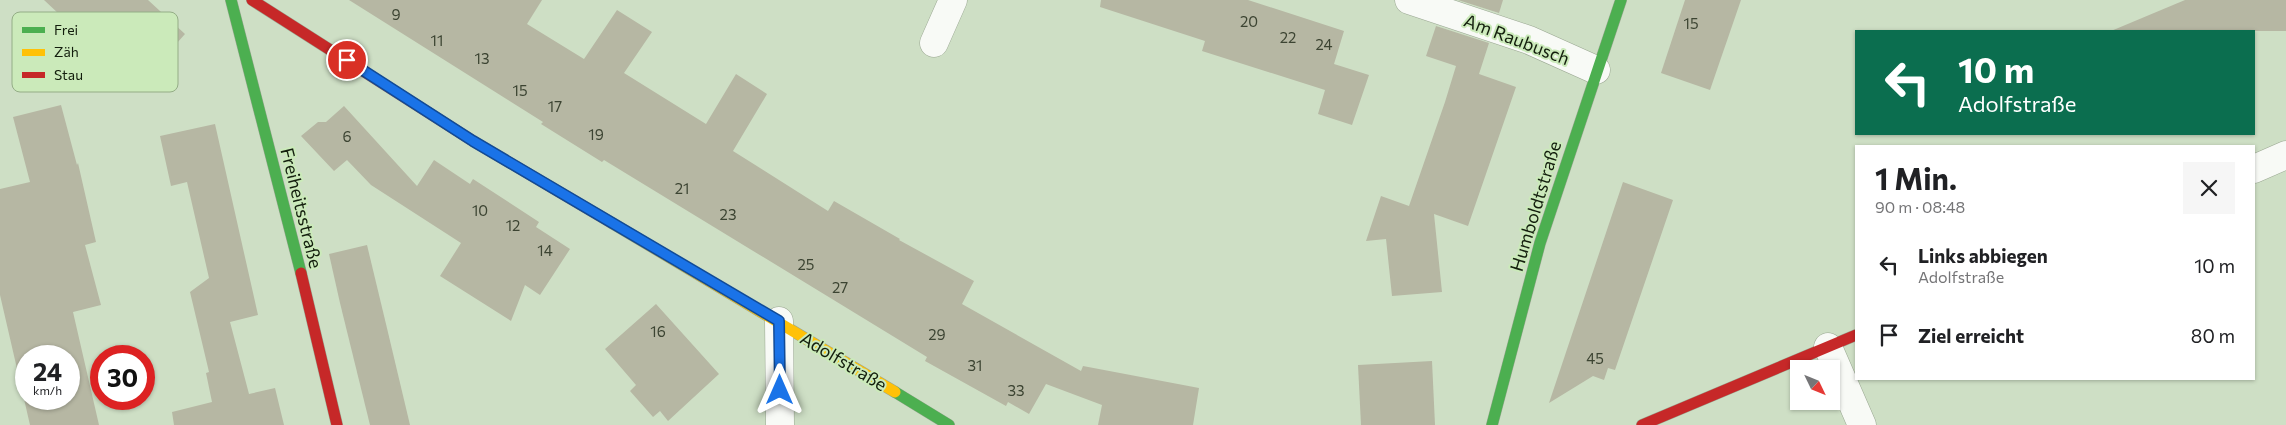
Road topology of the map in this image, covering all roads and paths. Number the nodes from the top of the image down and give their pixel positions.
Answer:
1 (231, 0) edge
2 (252, 0) edge
3 (953, 0) edge
4 (1409, 0) edge
5 (1621, 0) edge
6 (934, 43) dead end
7 (1596, 70) junction
8 (2286, 155) edge
9 (2255, 169) edge
10 (779, 321) junction
11 (1855, 335) edge
12 (1828, 346) junction
13 (337, 425) edge
14 (780, 425) edge
15 (949, 425) edge
16 (1492, 425) edge
17 (1642, 425) edge
18 (1862, 425) edge

1 - 13 street, Freiheitsstraße
2 - 10 street, Adolfstraße
3 - 6 street
4 - 7 street, Am Raubusch
5 - 7 street, Humboldtstraße
7 - 16 street, Humboldtstraße
8 - 9 street
10 - 14 street
10 - 15 street, Adolfstraße
11 - 12 street
12 - 17 street
12 - 18 street

